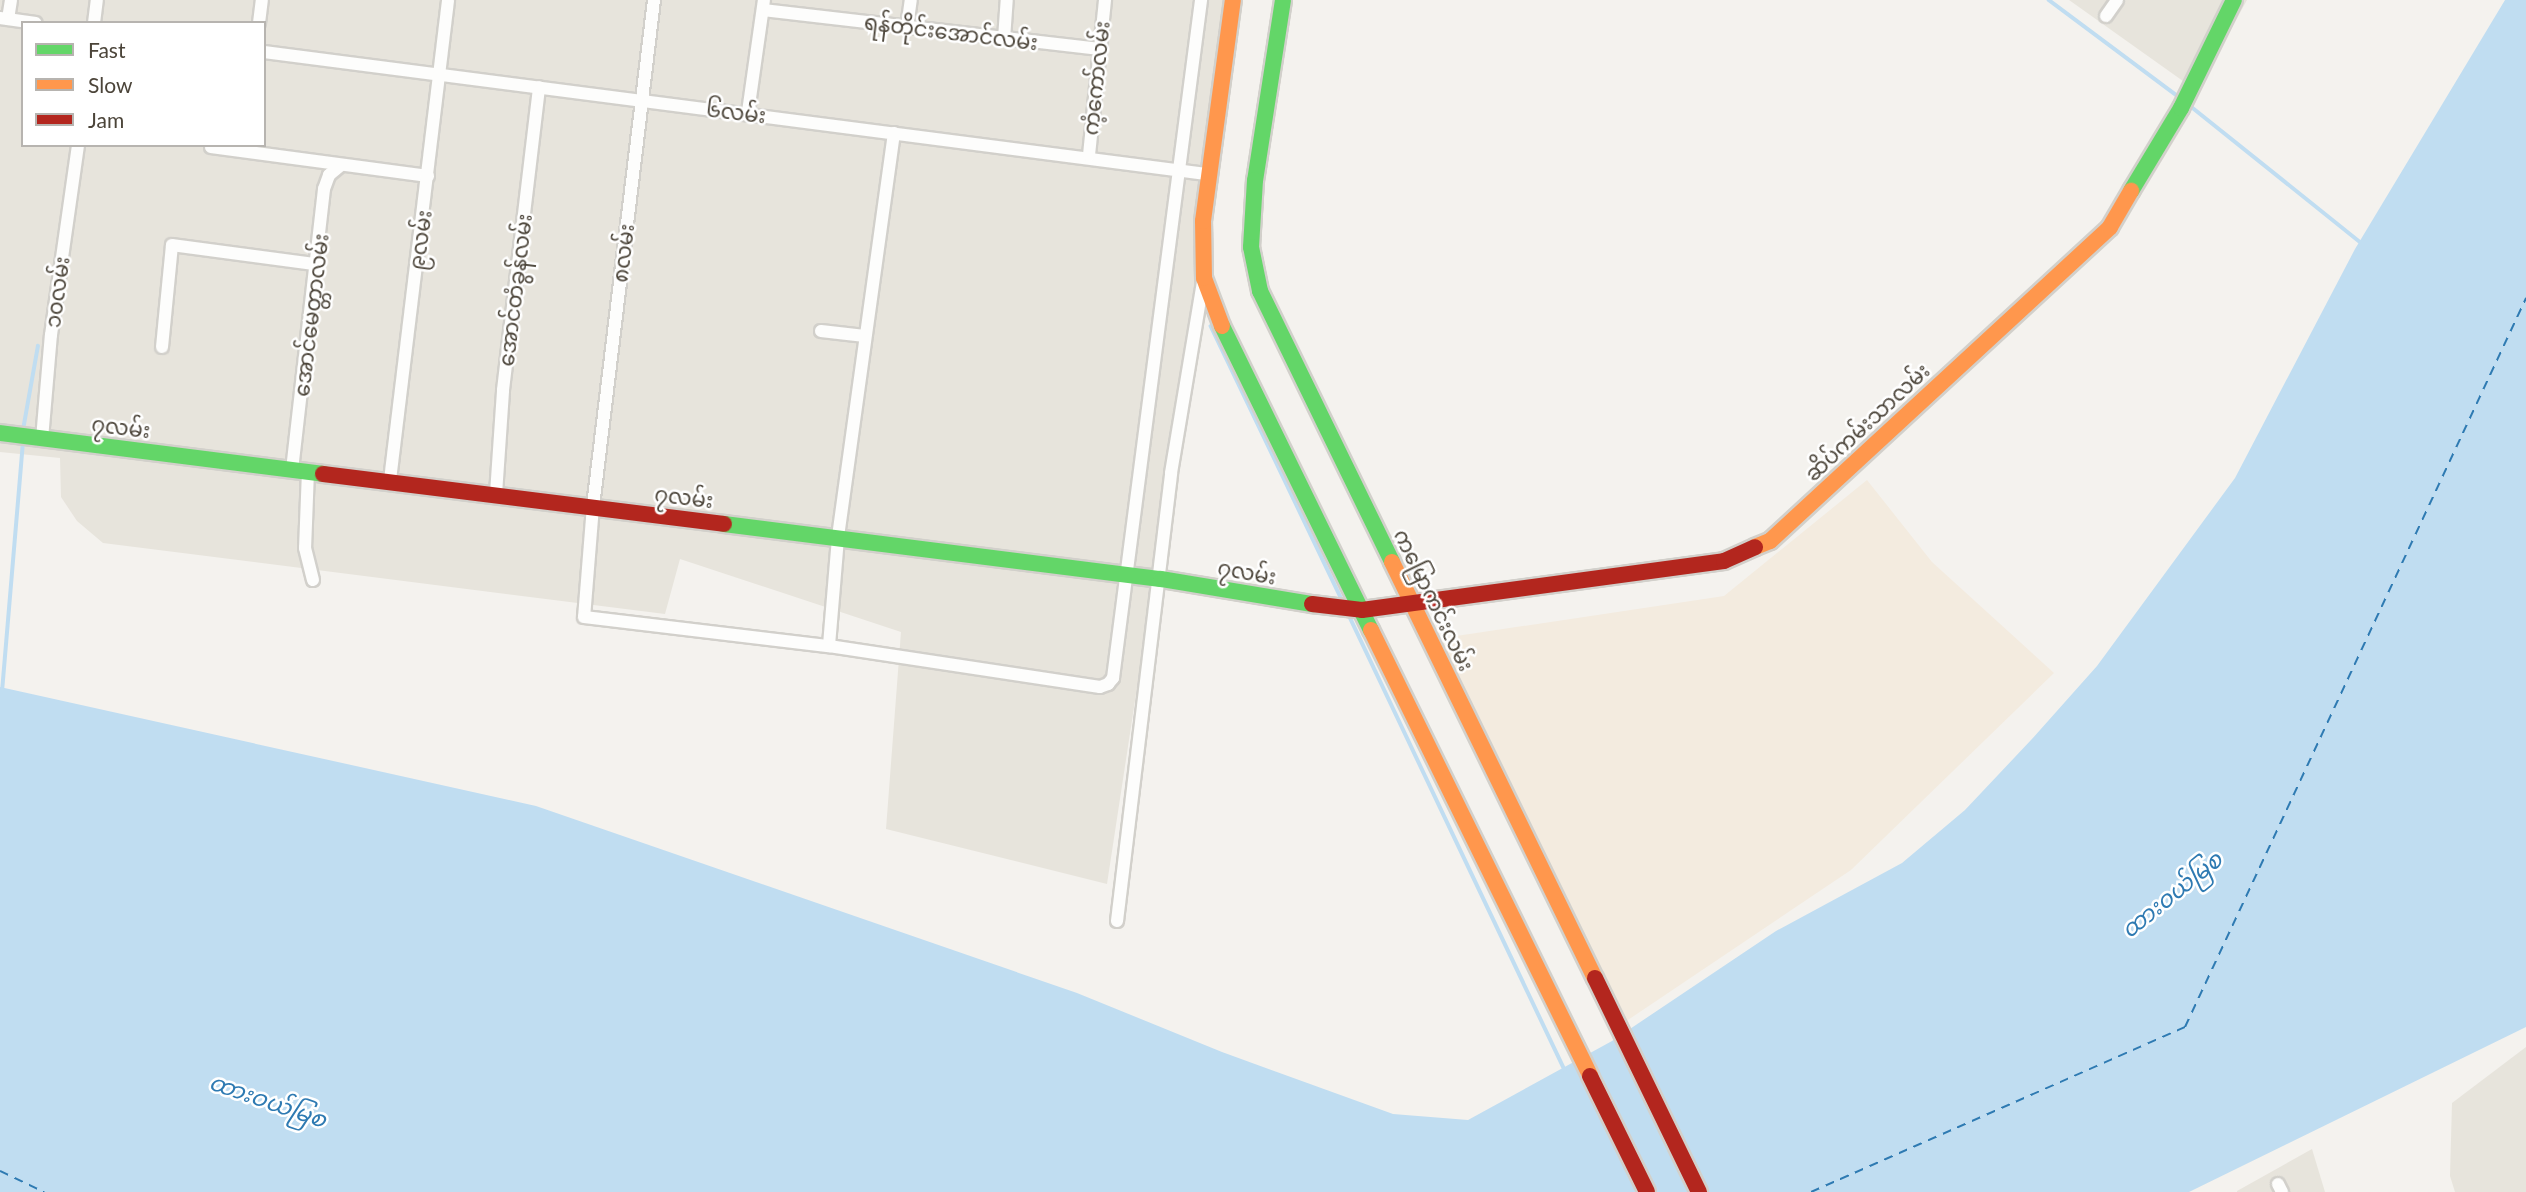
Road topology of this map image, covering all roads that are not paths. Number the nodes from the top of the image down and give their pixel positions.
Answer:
1 (11, 0) edge
2 (97, 0) edge
3 (262, 0) edge
4 (449, 0) edge
5 (654, 0) edge
6 (911, 0) edge
7 (1007, 0) edge
8 (1105, 0) edge
9 (1201, 0) edge
10 (1233, 0) edge
11 (1283, 0) edge
12 (2117, 0) edge
13 (2234, 0) edge
14 (763, 5) edge
15 (2106, 16) dead end
16 (4, 19) edge
17 (94, 21) edge
18 (259, 21) edge
19 (907, 27) junction
20 (1004, 39) junction
21 (1098, 49) junction
22 (266, 52) edge
23 (441, 74) junction
24 (538, 87) junction
25 (640, 102) junction
26 (748, 113) junction
27 (894, 133) junction
28 (78, 147) edge
29 (211, 147) edge
30 (1089, 155) junction
31 (340, 166) junction
32 (1181, 170) junction
33 (1206, 174) junction
34 (428, 176) junction
35 (314, 264) junction
36 (1204, 278) junction
37 (821, 331) dead end
38 (865, 337) junction
39 (162, 347) dead end
40 (6, 434) edge
41 (35, 438) junction
42 (300, 470) junction
43 (390, 480) junction
44 (496, 494) junction
45 (593, 506) junction
46 (838, 538) junction
47 (1127, 574) junction
48 (1161, 579) junction
49 (313, 580) dead end
50 (1412, 602) junction
51 (1362, 610) junction
52 (829, 646) junction
53 (1117, 921) dead end
54 (1647, 1192) edge
55 (1699, 1192) edge

1 - 16 street
2 - 17 street
3 - 18 street
4 - 23 street, ၉လမ်း
5 - 25 street, ၈လမ်း
6 - 19 street
7 - 20 street
8 - 21 street, ကံ့ကော်လမ်း
9 - 32 street
10 - 33 main road
11 - 50 main road, ကမြောကင်းလမ်း
12 - 15 street
13 - 50 main road, ဆိပ်ကမ်းသာလမ်း
14 - 19 street, ရန်တိုင်းအောင်လမ်း
14 - 26 street
19 - 20 street, ရန်တိုင်းအောင်လမ်း
20 - 21 street, ရန်တိုင်းအောင်လမ်း
21 - 30 street, ကံ့ကော်လမ်း
22 - 23 street, ၆လမ်း
23 - 24 street, ၆လမ်း
23 - 34 street, ၉လမ်း
24 - 25 street, ၆လမ်း
24 - 44 street, အောင်တံခွန်လမ်း
25 - 26 street, ၆လမ်း
25 - 45 street, ၈လမ်း
26 - 27 street, ၆လမ်း
27 - 30 street, ၆လမ်း
27 - 38 street
28 - 41 street, ၁၀လမ်း
29 - 31 street
30 - 32 street, ၆လမ်း
31 - 34 street
31 - 35 street, အောင်မေတ္တာလမ်း
32 - 33 street, ၆လမ်း
32 - 47 street
33 - 36 main road
34 - 43 street, ၉လမ်း
35 - 39 street
35 - 42 street, အောင်မေတ္တာလမ်း
36 - 48 street
36 - 51 main road
37 - 38 street
38 - 46 street
40 - 41 main road, ၇လမ်း
41 - 42 main road, ၇လမ်း
42 - 43 main road, ၇လမ်း
42 - 49 street, အောင်မေတ္တာလမ်း
43 - 44 main road, ၇လမ်း
44 - 45 main road, ၇လမ်း
45 - 46 main road, ၇လမ်း
45 - 52 street, ၈လမ်း
46 - 47 main road, ၇လမ်း
46 - 52 street
47 - 48 main road, ၇လမ်း
47 - 52 street
48 - 51 main road, ၇လမ်း
48 - 53 street
50 - 51 main road, ဆိပ်ကမ်းသာလမ်း
50 - 55 main road, ကမြောကင်းလမ်း
51 - 54 main road

